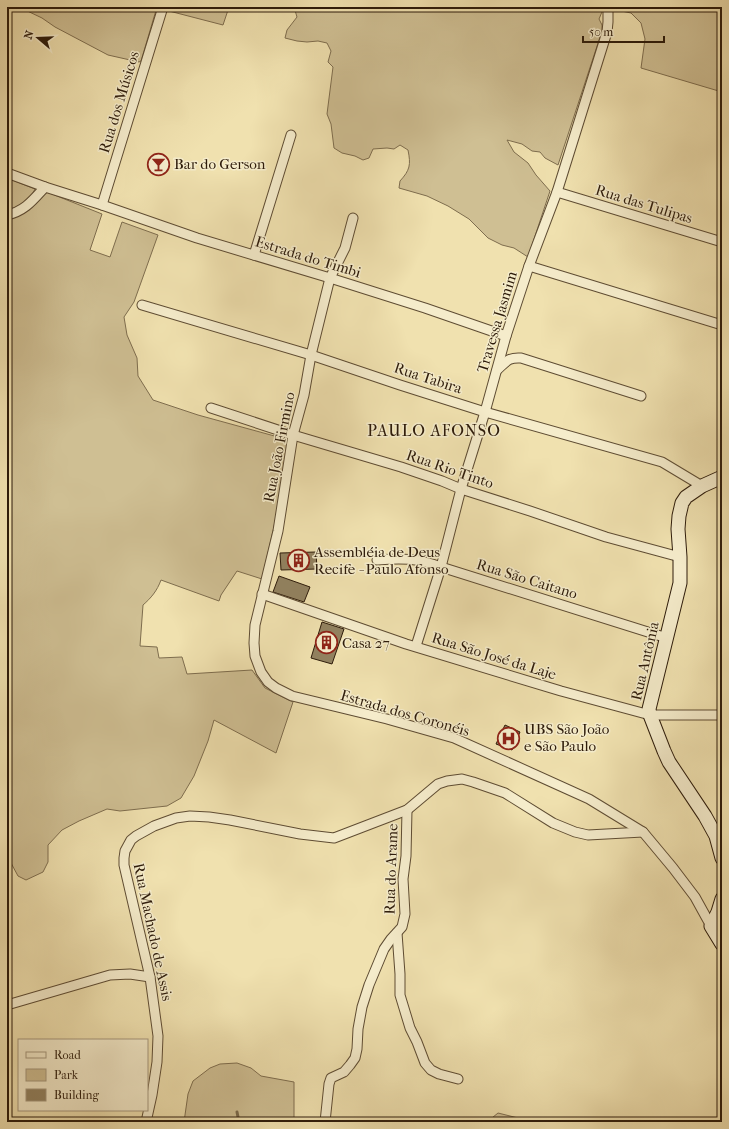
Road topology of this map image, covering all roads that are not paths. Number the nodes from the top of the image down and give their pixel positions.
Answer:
1 (163, 7) edge
2 (608, 7) edge
3 (292, 136) dead end
4 (7, 173) edge
5 (45, 187) junction
6 (558, 192) junction
7 (102, 205) junction
8 (7, 215) edge
9 (353, 218) dead end
10 (722, 242) edge
11 (254, 255) junction
12 (529, 266) junction
13 (330, 278) junction
14 (142, 305) dead end
15 (722, 325) edge
16 (506, 336) junction
17 (311, 355) junction
18 (496, 371) junction
19 (641, 396) dead end
20 (211, 408) dead end
21 (485, 412) junction
22 (294, 435) junction
23 (722, 477) edge
24 (702, 486) junction
25 (461, 489) junction
26 (680, 557) junction
27 (376, 560) dead end
28 (441, 567) junction
29 (262, 594) junction
30 (667, 638) junction
31 (416, 646) junction
32 (268, 682) joint
33 (650, 715) junction
34 (722, 715) edge
35 (407, 810) junction
36 (643, 832) junction
37 (719, 837) edge
38 (722, 858) edge
39 (722, 899) edge
40 (711, 926) junction
41 (397, 933) junction
42 (722, 944) edge
43 (150, 977) junction
44 (7, 1005) edge
45 (458, 1079) dead end
46 (146, 1122) edge
47 (325, 1122) edge

1 - 7 street, Rua dos Músicos
2 - 6 street, Travessa Jasmim
3 - 11 street
4 - 5 street, Estrada do Timbi
5 - 7 street, Estrada do Timbi
5 - 8 street
6 - 10 street, Rua das Tulipas
6 - 12 street, Travessa Jasmim
7 - 11 street, Estrada do Timbi
9 - 13 street, Rua João Firmino
11 - 13 street, Estrada do Timbi
12 - 15 street
12 - 16 street, Travessa Jasmim
13 - 16 street, Estrada do Timbi
13 - 17 street, Rua João Firmino
14 - 17 street, Rua Tabira
16 - 18 street, Travessa Jasmim
17 - 21 street, Rua Tabira
17 - 22 street, Rua João Firmino
18 - 19 street
18 - 21 street, Travessa Jasmim
20 - 22 street, Rua Rio Tinto
21 - 24 street, Rua Tabira
21 - 25 street, Travessa Jasmim
22 - 25 street, Rua Rio Tinto
22 - 29 street, Rua João Firmino
23 - 24 street, Rua Antônia
24 - 26 street, Rua Antônia
25 - 26 street, Rua Rio Tinto
25 - 28 street, Travessa Jasmim
26 - 30 street, Rua Antônia
27 - 28 street, Rua São Caitano
28 - 30 street, Rua São Caitano
28 - 31 street, Travessa Jasmim
29 - 31 street, Rua São José da Laje
29 - 32 street, Rua João Firmino
30 - 33 street, Rua Antônia
31 - 33 street, Rua São José da Laje
32 - 36 street, Estrada dos Coronéis
33 - 34 street, Rua São José da Laje
33 - 37 street, Rua Antônia
35 - 36 street, Rua Machado de Assis
35 - 41 street, Rua do Arame
35 - 43 street, Rua Machado de Assis
36 - 40 street, Estrada dos Coronéis
37 - 38 street, Rua Antônia
39 - 40 street
40 - 42 street
41 - 45 street
41 - 47 street, Rua do Arame
43 - 44 street
43 - 46 street, Rua Machado de Assis

